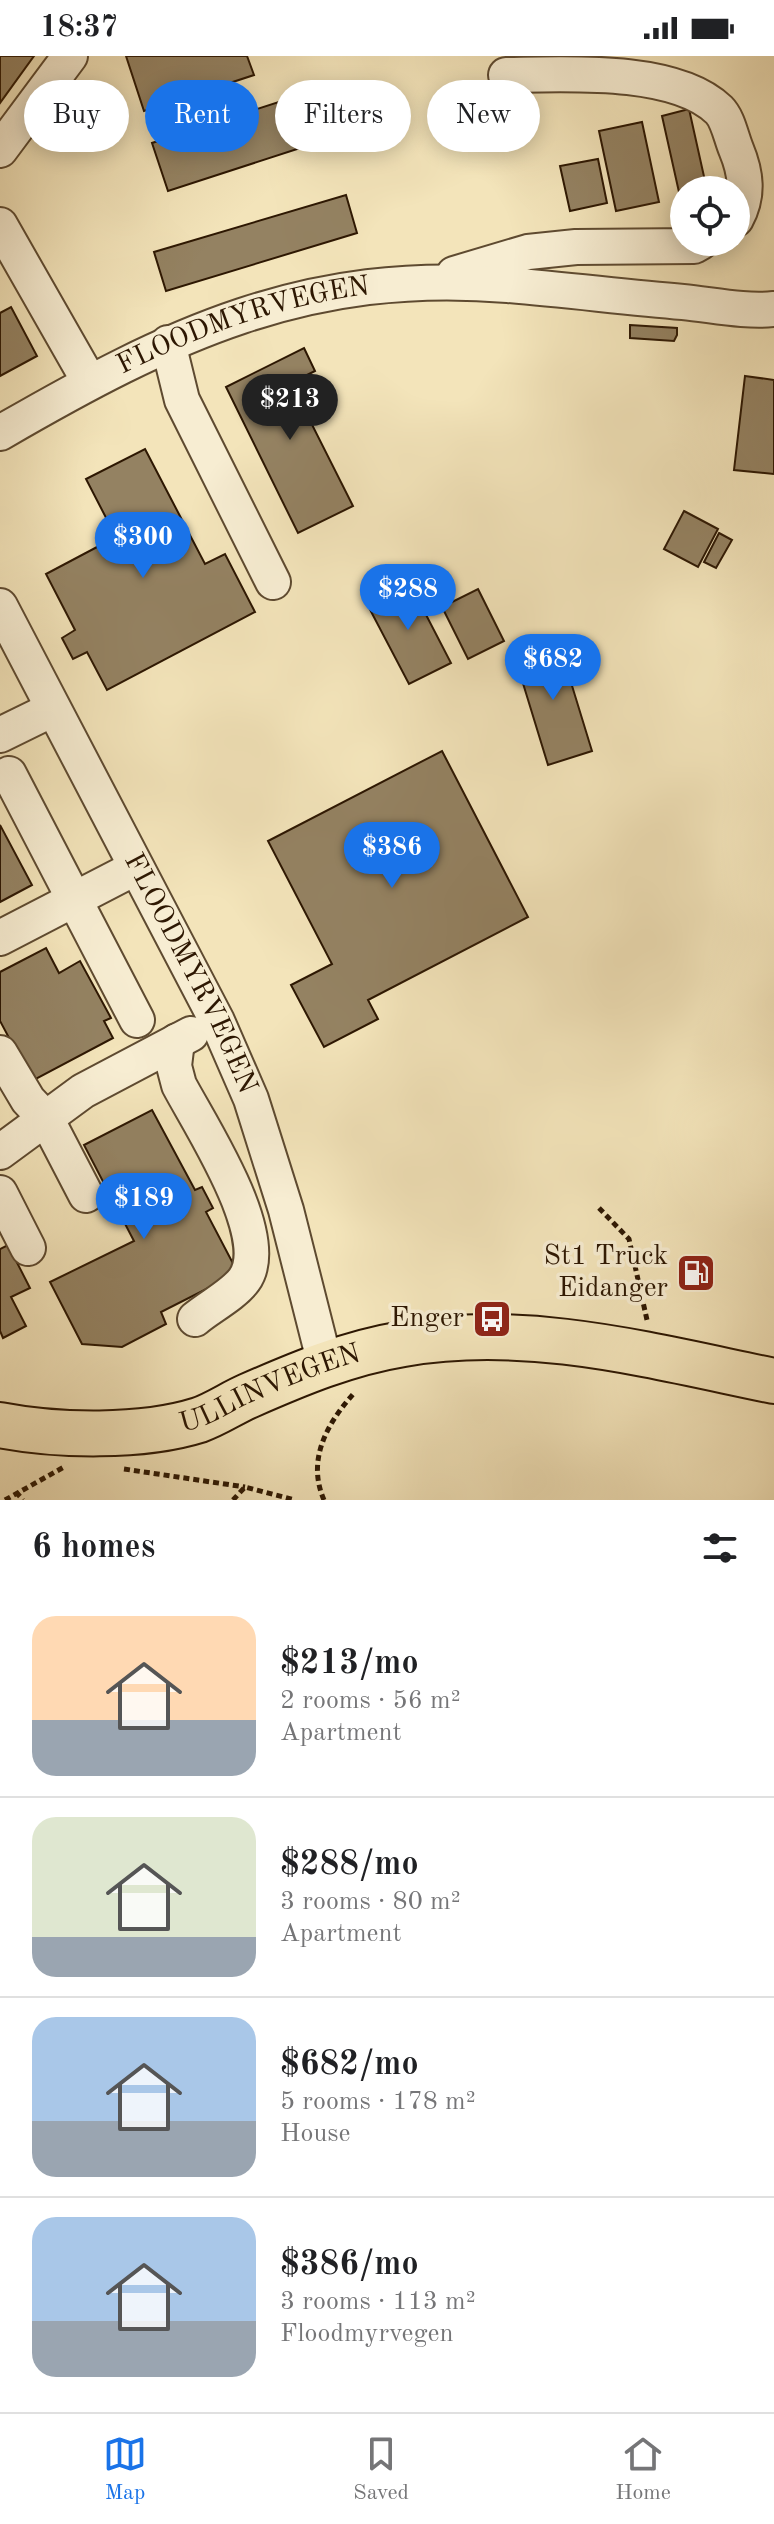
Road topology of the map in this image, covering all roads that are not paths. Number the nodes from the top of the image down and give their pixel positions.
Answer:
1 (70, 56) edge
2 (506, 75) dead end
3 (0, 150) edge
4 (745, 176) edge
5 (0, 225) edge
6 (670, 246) edge
7 (423, 283) junction
8 (770, 315) edge
9 (168, 343) junction
10 (89, 381) junction
11 (0, 433) edge
12 (273, 582) dead end
13 (0, 606) edge
14 (53, 709) junction
15 (0, 735) edge
16 (9, 774) dead end
17 (135, 868) junction
18 (74, 901) junction
19 (0, 938) edge
20 (137, 1020) dead end
21 (217, 1021) junction
22 (177, 1041) junction
23 (0, 1053) edge
24 (47, 1120) junction
25 (0, 1152) edge
26 (0, 1193) edge
27 (86, 1195) dead end
28 (28, 1248) dead end
29 (195, 1319) dead end
30 (325, 1364) junction
31 (774, 1381) edge
32 (0, 1425) edge

1 - 3 street
2 - 4 street
5 - 10 street
6 - 7 street
7 - 8 street, FLOODMYRVEGEN
7 - 9 street, FLOODMYRVEGEN
9 - 10 street, FLOODMYRVEGEN
9 - 12 street
10 - 11 street, FLOODMYRVEGEN
13 - 14 street, FLOODMYRVEGEN
14 - 15 street
14 - 17 street, FLOODMYRVEGEN
16 - 18 street
17 - 18 street
17 - 21 street, FLOODMYRVEGEN
18 - 19 street
18 - 20 street
21 - 22 street
21 - 30 street, FLOODMYRVEGEN
22 - 24 street
22 - 29 street
23 - 24 street
24 - 25 street
24 - 27 street
26 - 28 street
30 - 31 main road, ULLINVEGEN
30 - 32 main road, ULLINVEGEN

